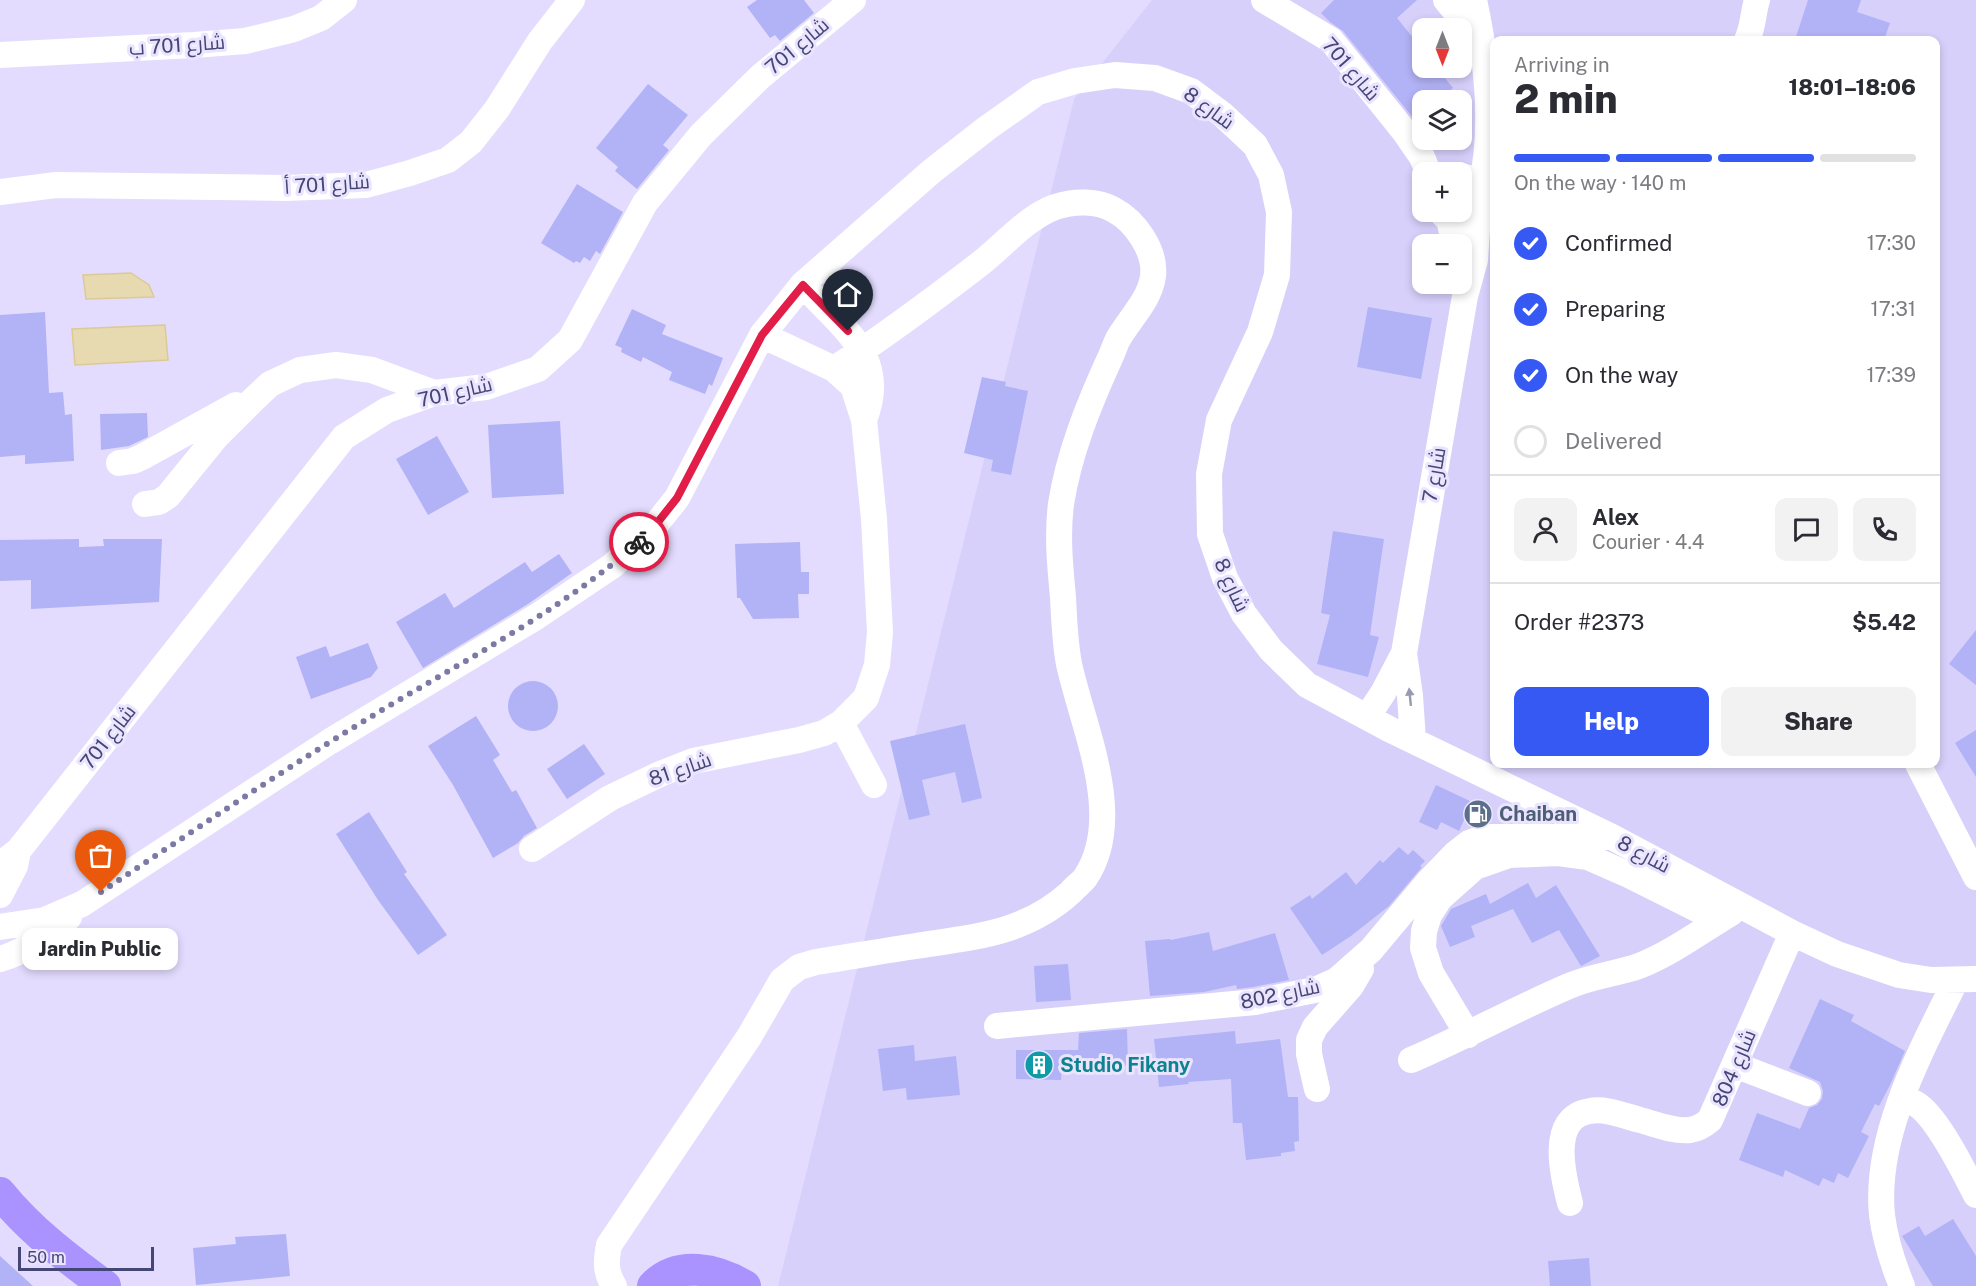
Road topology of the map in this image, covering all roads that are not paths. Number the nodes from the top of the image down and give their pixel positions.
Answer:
1 (344, 0) edge
2 (572, 0) edge
3 (853, 0) edge
4 (1264, 0) edge
5 (1446, 0) edge
6 (1474, 0) edge
7 (1758, 0) edge
8 (1749, 36) edge
9 (1482, 42) junction
10 (0, 55) edge
11 (1423, 162) edge
12 (1472, 172) edge
13 (1472, 183) edge
14 (0, 192) edge
15 (1478, 215) junction
16 (1472, 220) edge
17 (1472, 266) edge
18 (803, 285) junction
19 (1462, 294) edge
20 (762, 335) junction
21 (863, 351) junction
22 (834, 369) junction
23 (434, 393) junction
24 (252, 401) junction
25 (864, 420) junction
26 (119, 463) dead end
27 (145, 504) dead end
28 (1404, 653) junction
29 (1367, 717) junction
30 (841, 723) junction
31 (1413, 740) junction
32 (1920, 768) edge
33 (874, 785) dead end
34 (1612, 837) junction
35 (532, 849) dead end
36 (9, 859) edge
37 (1976, 877) edge
38 (0, 895) edge
39 (82, 904) junction
40 (1741, 906) junction
41 (1719, 920) junction
42 (0, 927) edge
43 (1792, 933) junction
44 (1371, 950) junction
45 (0, 959) edge
46 (1966, 979) edge
47 (997, 1026) dead end
48 (1468, 1035) junction
49 (1411, 1060) dead end
50 (1735, 1065) junction
51 (1317, 1089) dead end
52 (1808, 1093) dead end
53 (1902, 1097) junction
54 (0, 1193) edge
55 (1976, 1195) edge
56 (1570, 1203) dead end
57 (105, 1286) edge
58 (614, 1286) edge
59 (653, 1286) edge
60 (745, 1286) edge
61 (1902, 1286) edge

1 - 10 street, شارع 701 ب
2 - 14 street, شارع 701 أ
3 - 23 street, شارع 701
4 - 11 street, شارع 701
5 - 9 street
6 - 9 street
7 - 8 street
9 - 12 street
13 - 15 street, شارع 7
15 - 16 street
15 - 17 street, شارع 7
18 - 20 street, شارع 8
18 - 21 street, شارع 81
18 - 29 street, شارع 8
19 - 28 street, شارع 7
20 - 22 street, شارع 81
20 - 39 street, شارع 8
21 - 22 street
21 - 25 street, شارع 81
21 - 58 street
22 - 25 street, شارع 81
23 - 24 street
23 - 36 street, شارع 701
24 - 26 street
24 - 27 street
25 - 30 street, شارع 81
28 - 29 street
31 -> 28 street
29 - 31 street, شارع 8
30 - 33 street
30 - 35 street, شارع 81
31 - 34 street, شارع 8
32 - 37 street
34 - 40 street, شارع 8
34 - 44 street, شارع 802
36 - 38 street, شارع 701
39 - 42 street, شارع 8
39 - 45 street, شارع 8
40 - 41 street
40 - 43 street, شارع 8
41 - 48 street
41 - 48 street
43 - 46 street, شارع 8
43 - 50 street, شارع 804
44 - 47 street, شارع 802
44 - 51 street
46 - 53 street
48 - 49 street
50 - 52 street
50 - 56 street, شارع 804
53 - 55 street
53 - 61 street
54 - 57 main road
59 - 60 main road

